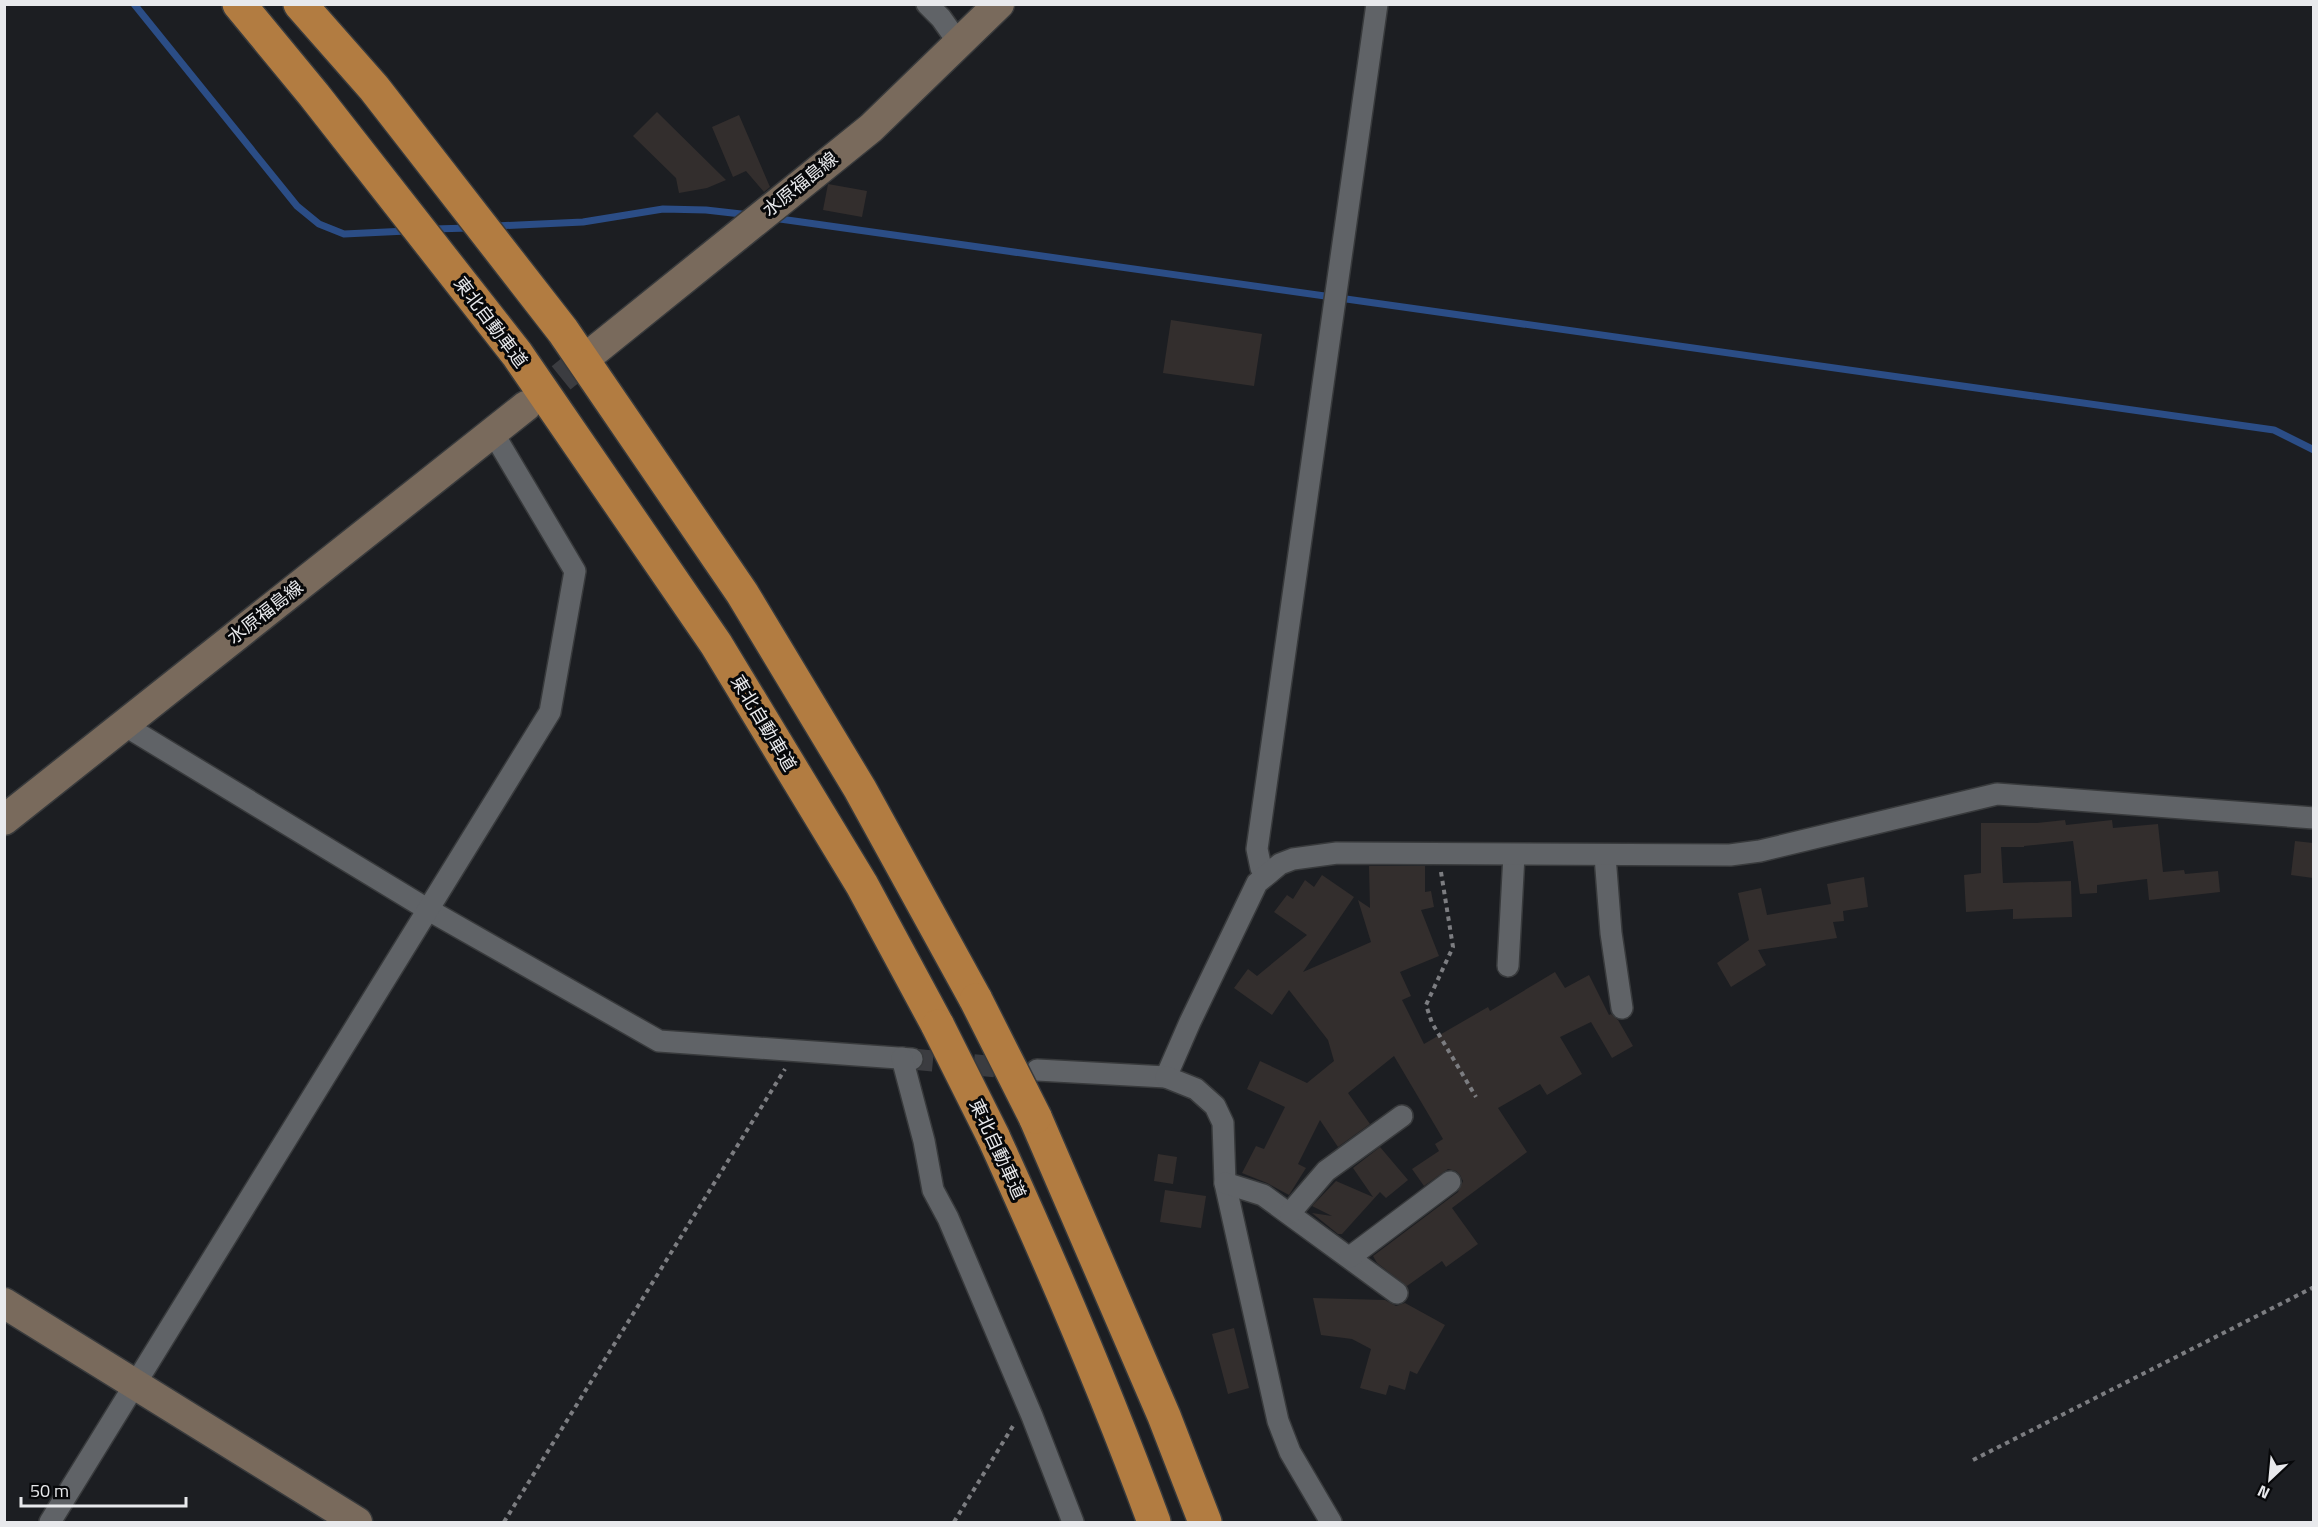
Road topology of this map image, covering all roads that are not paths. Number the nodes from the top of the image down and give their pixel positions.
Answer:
1 (239, 4) edge
2 (300, 4) edge
3 (927, 4) edge
4 (999, 4) edge
5 (1377, 4) edge
6 (958, 42) junction
7 (592, 353) tunnel mouth
8 (526, 406) tunnel mouth
9 (492, 431) junction
10 (124, 724) junction
11 (2313, 818) edge
12 (4, 820) edge
13 (1514, 855) junction
14 (1605, 856) junction
15 (1269, 873) junction
16 (427, 909) junction
17 (1508, 966) dead end
18 (1622, 1008) dead end
19 (1037, 1070) tunnel mouth
20 (1167, 1077) junction
21 (1402, 1116) dead end
22 (1450, 1182) dead end
23 (1225, 1183) junction
24 (1290, 1213) junction
25 (1350, 1257) junction
26 (1397, 1293) dead end
27 (4, 1303) edge
28 (135, 1385) junction
29 (50, 1522) edge
30 (357, 1522) edge
31 (1073, 1522) edge
32 (1154, 1522) edge
33 (1205, 1522) edge
34 (1330, 1522) edge

1 - 32 highway, 東北自動車道, bridge
2 - 33 highway, bridge
3 - 6 street
4 - 6 main road, 水原福島線
5 - 15 street
6 - 7 main road, 水原福島線
8 - 9 main road, 水原福島線
9 - 10 main road, 水原福島線
9 - 16 street
10 - 12 main road, 水原福島線
10 - 16 street
11 - 14 street
13 - 14 street
13 - 15 street
13 - 17 street
14 - 18 street
15 - 20 street
16 - 28 street
16 - 31 street
19 - 20 street
20 - 23 street
21 - 24 street
22 - 25 street
23 - 24 street
23 - 34 street
24 - 25 street
25 - 26 street
27 - 28 main road
28 - 29 street
28 - 30 main road

